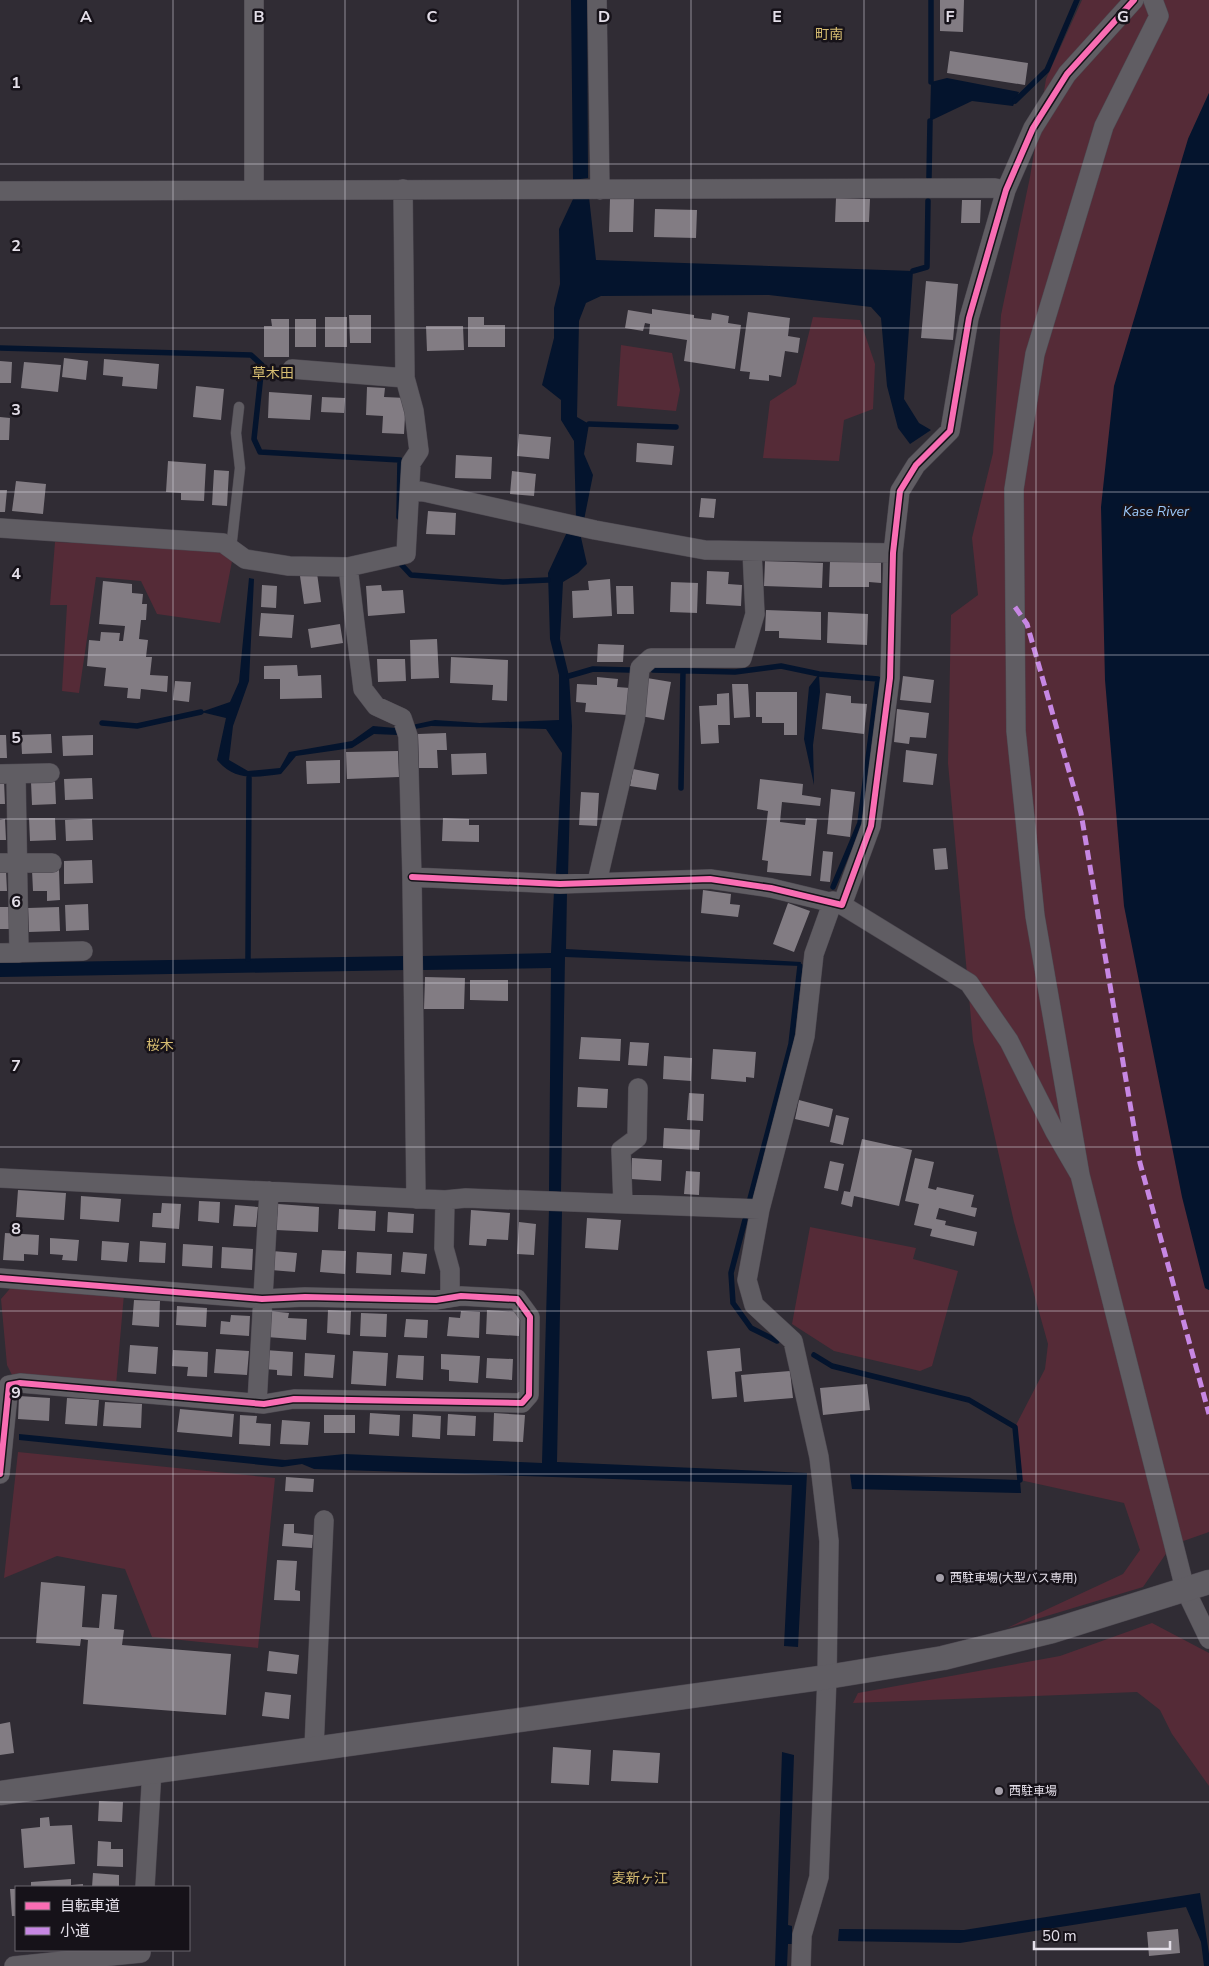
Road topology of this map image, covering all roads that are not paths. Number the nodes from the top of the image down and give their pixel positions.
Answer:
1 (254, 0) edge
2 (597, 0) edge
3 (1134, 0) edge
4 (1153, 0) edge
5 (254, 189) junction
6 (403, 189) junction
7 (600, 190) junction
8 (1006, 190) junction
9 (0, 191) edge
10 (292, 369) dead end
11 (405, 378) junction
12 (240, 407) dead end
13 (411, 489) junction
14 (0, 528) edge
15 (231, 549) junction
16 (752, 550) junction
17 (892, 552) junction
18 (348, 567) junction
19 (50, 773) dead end
20 (8, 774) edge
21 (9, 863) edge
22 (52, 863) dead end
23 (412, 877) junction
24 (597, 882) junction
25 (837, 903) junction
26 (83, 951) dead end
27 (19, 952) junction
28 (0, 953) edge
29 (638, 1088) dead end
30 (1080, 1175) junction
31 (0, 1178) edge
32 (269, 1191) junction
33 (416, 1199) junction
34 (445, 1200) junction
35 (623, 1204) junction
36 (760, 1209) junction
37 (0, 1278) edge
38 (450, 1296) junction
39 (262, 1299) junction
40 (4, 1380) edge
41 (257, 1403) junction
42 (0, 1474) edge
43 (324, 1520) dead end
44 (1209, 1582) edge
45 (1185, 1589) junction
46 (1209, 1639) edge
47 (827, 1677) junction
48 (314, 1748) junction
49 (152, 1770) junction
50 (0, 1792) edge
51 (145, 1886) edge
52 (141, 1956) edge
53 (14, 1966) edge
54 (801, 1966) edge

1 - 5 street
2 - 7 street
3 - 8 street
4 - 30 street
5 - 6 street
5 - 9 street
6 - 7 street
6 - 11 street
7 - 8 street
8 - 17 street
10 - 11 street
11 - 13 street
12 - 15 lane
13 - 16 street
13 - 18 street
14 - 15 street
15 - 18 street
16 - 17 street
16 - 24 street
17 - 25 street
18 - 23 street
19 - 20 street
20 - 21 street
21 - 22 street
21 - 27 street
23 - 24 street
23 - 33 street
24 - 25 street
25 - 30 street
25 - 36 street
26 - 27 street
27 - 28 street
29 - 35 street
30 - 45 street
31 - 32 street
32 - 33 street
32 - 39 street
33 - 34 street
34 - 35 street
34 - 38 street
35 - 36 street
36 - 47 street
37 - 39 street
38 - 39 street
38 - 41 street
39 - 41 street
40 - 41 street
40 - 42 street
43 - 48 street
44 - 45 street
45 - 46 street
45 - 47 street
47 - 48 street
47 - 54 street
48 - 49 street
49 - 50 street
49 - 51 street
52 - 53 street

